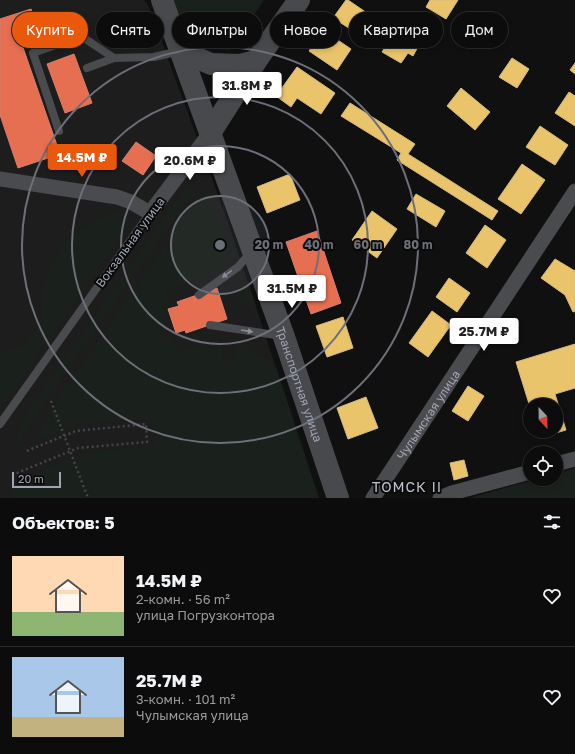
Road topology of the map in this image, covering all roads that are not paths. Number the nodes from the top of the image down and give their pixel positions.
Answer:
1 (162, 0) edge
2 (299, 0) edge
3 (181, 51) junction
4 (114, 58) junction
5 (256, 61) junction
6 (87, 68) dead end
7 (59, 131) dead end
8 (210, 133) junction
9 (0, 179) edge
10 (575, 191) edge
11 (150, 213) junction
12 (253, 250) junction
13 (199, 295) dead end
14 (210, 325) dead end
15 (284, 337) junction
16 (0, 424) edge
17 (575, 459) edge
18 (563, 462) edge
19 (523, 474) edge
20 (338, 498) edge
21 (373, 498) edge
22 (440, 498) edge

1 - 3 main road, Транспортная улица
2 - 5 main road, Вокзальная улица
3 - 4 lane
3 - 5 main road
3 - 8 main road, Транспортная улица
4 - 6 lane
4 - 7 lane
5 - 8 main road, Вокзальная улица
8 - 11 street, Вокзальная улица
8 - 12 main road, Транспортная улица
9 - 11 street
10 - 21 street, Чулымская улица
11 - 16 lane, Вокзальная улица
12 -> 13 lane
12 - 15 main road, Транспортная улица
14 -> 15 lane
15 - 20 main road, Транспортная улица
17 - 18 street
19 - 22 street

